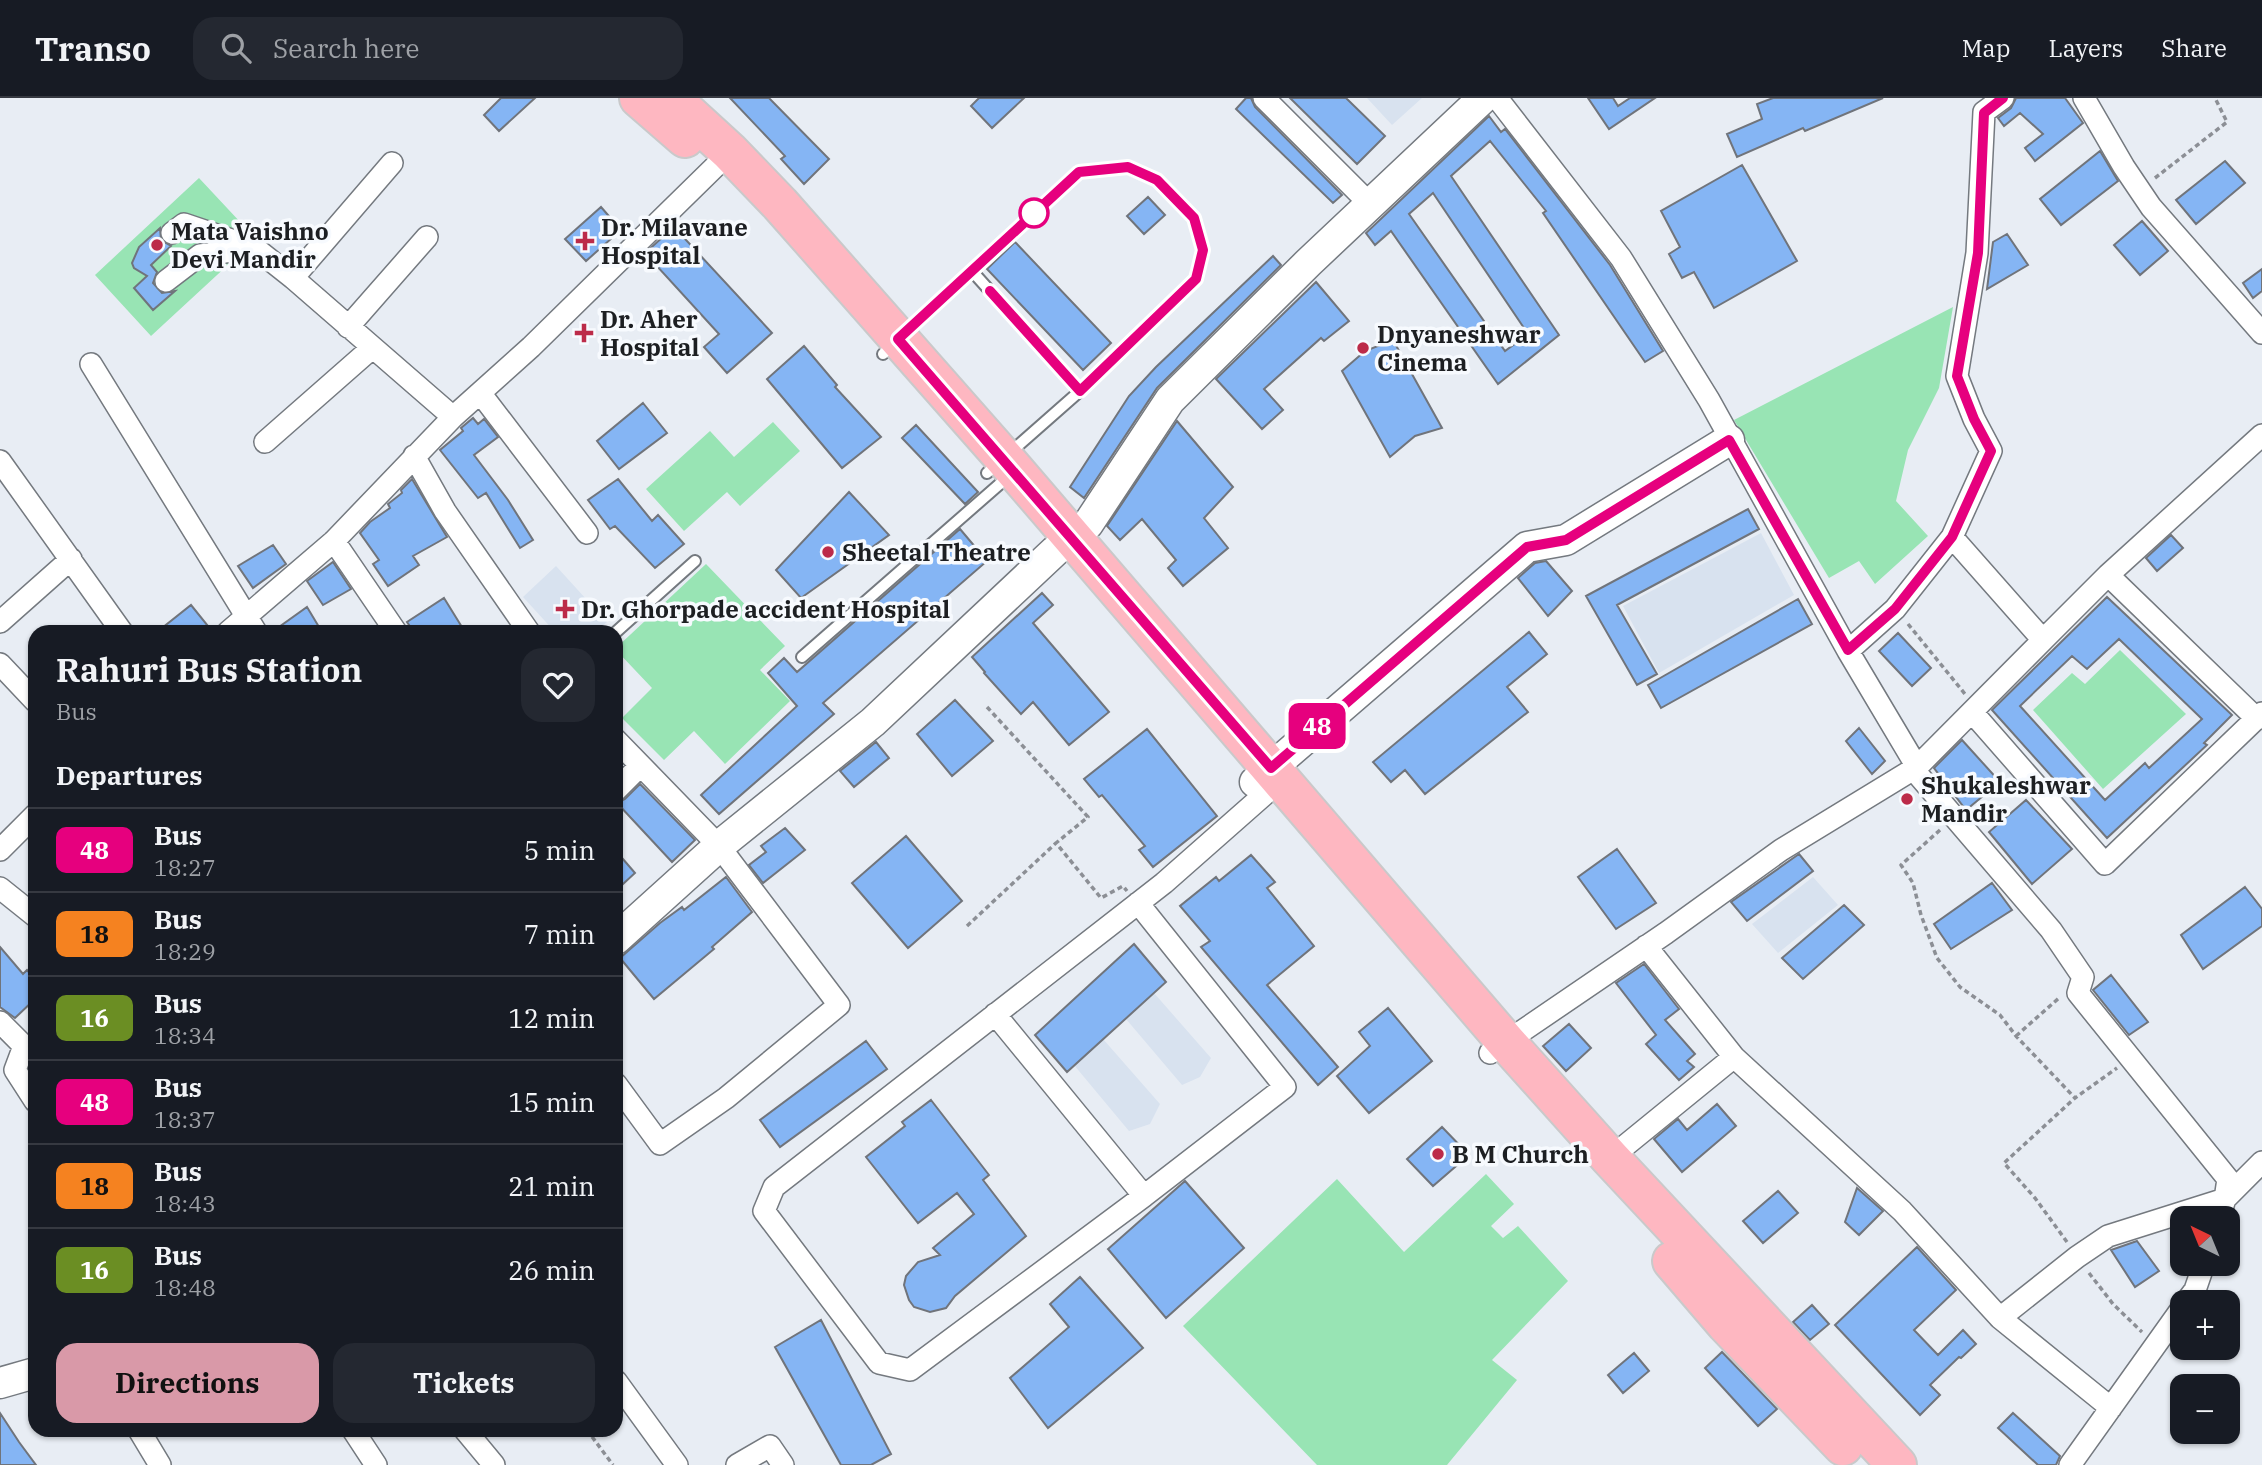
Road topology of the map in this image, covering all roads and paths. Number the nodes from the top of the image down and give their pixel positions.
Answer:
1 (639, 98) edge
2 (671, 98) edge
3 (1264, 98) edge
4 (1483, 98) edge
5 (1497, 98) edge
6 (2003, 98) edge
7 (2084, 98) edge
8 (2215, 98) edge
9 (722, 160) junction
10 (392, 163) dead end
11 (2140, 190) junction
12 (1371, 205) junction
13 (172, 233) dead end
14 (427, 237) dead end
15 (255, 248) junction
16 (972, 271) junction
17 (293, 278) junction
18 (166, 281) dead end
19 (348, 327) junction
20 (2262, 333) edge
21 (891, 346) junction
22 (372, 348) junction
23 (91, 364) dead end
24 (1080, 391) junction
25 (481, 394) junction
26 (453, 416) junction
27 (2262, 435) edge
28 (1729, 440) junction
29 (265, 442) dead end
30 (414, 456) junction
31 (0, 461) edge
32 (1001, 472) junction
33 (587, 533) dead end
34 (1952, 537) junction
35 (334, 541) junction
36 (1064, 545) junction
37 (71, 559) junction
38 (695, 561) dead end
39 (2108, 575) junction
40 (1895, 609) junction
41 (0, 622) edge
42 (251, 624) edge
43 (117, 625) edge
44 (391, 625) edge
45 (524, 625) edge
46 (623, 626) edge
47 (2043, 640) junction
48 (1848, 650) junction
49 (802, 657) dead end
50 (0, 664) edge
51 (28, 694) edge
52 (987, 707) dead end
53 (1974, 710) junction
54 (2259, 716) edge
55 (623, 748) edge
56 (640, 766) junction
57 (1915, 768) junction
58 (1264, 781) junction
59 (623, 783) edge
60 (1955, 817) junction
61 (28, 822) edge
62 (1056, 843) junction
63 (719, 846) junction
64 (0, 850) edge
65 (0, 888) edge
66 (1138, 903) junction
67 (28, 910) edge
68 (967, 926) dead end
69 (623, 933) edge
70 (1646, 946) junction
71 (2083, 977) junction
72 (995, 1014) junction
73 (0, 1022) edge
74 (2016, 1036) junction
75 (1498, 1048) junction
76 (1734, 1056) junction
77 (2132, 1058) junction
78 (28, 1090) edge
79 (623, 1094) edge
80 (2075, 1098) junction
81 (1610, 1158) junction
82 (2262, 1162) edge
83 (1144, 1196) junction
84 (2222, 1206) edge
85 (2224, 1206) edge
86 (2170, 1221) edge
87 (2067, 1243) dead end
88 (1688, 1260) junction
89 (2088, 1271) dead end
90 (2000, 1318) junction
91 (2170, 1325) edge
92 (2155, 1346) junction
93 (28, 1375) edge
94 (0, 1383) edge
95 (623, 1391) edge
96 (2112, 1408) junction
97 (143, 1437) edge
98 (358, 1437) edge
99 (471, 1437) edge
100 (592, 1437) edge
101 (160, 1465) edge
102 (376, 1465) edge
103 (494, 1465) edge
104 (613, 1465) edge
105 (677, 1465) edge
106 (737, 1465) edge
107 (782, 1465) edge
108 (1861, 1465) edge
109 (1897, 1465) edge
110 (2070, 1465) edge

1 - 9 highway
2 - 9 highway
3 - 12 street
4 - 12 main road
5 - 28 street
6 - 34 street
7 - 11 street
8 - 11 path
9 - 21 highway
9 - 25 street
10 - 17 street
11 - 20 street
12 - 36 main road
13 - 15 street
14 - 19 street
15 - 17 street
15 - 18 street
16 - 21 lane
16 - 24 lane
16 - 24 lane
17 - 19 street
19 - 22 street
21 - 32 highway
22 - 26 street
22 - 29 street
23 - 42 street
24 - 32 lane
25 - 26 street
25 - 33 street
26 - 30 street
27 - 39 street
28 - 48 street
28 - 58 main road
30 - 35 street
30 - 45 street
31 - 37 street
32 - 36 highway
32 - 49 lane
34 - 40 street
34 - 47 street
35 - 42 street
35 - 44 street
36 - 58 highway
36 - 63 main road
37 - 41 street
37 - 43 street
38 - 46 lane
39 - 47 street
39 - 54 street
40 - 48 street
40 - 53 path
47 - 53 street
48 - 57 street
50 - 51 street
52 - 62 path
53 - 54 street
53 - 57 street
55 - 56 street
56 - 59 street
56 - 63 street
57 - 60 street
57 - 70 street
58 - 66 street
58 - 75 highway
60 - 71 street
60 - 74 path
61 - 64 street
62 - 66 path
62 - 68 path
63 - 69 main road
63 - 79 street
65 - 67 street
66 - 72 street
66 - 83 street
70 - 75 street
70 - 76 street
71 - 74 path
71 - 77 street
72 - 83 street
72 - 83 street
73 - 78 street
74 - 80 path
75 - 81 highway
75 - 88 highway
76 - 81 street
76 - 90 street
77 - 80 path
77 - 84 street
80 - 87 path
81 - 88 highway
82 - 85 street
86 - 90 street
88 - 108 highway
88 - 109 highway
89 - 92 path
90 - 96 street
91 - 92 street
92 - 96 street
93 - 94 main road
95 - 105 street
96 - 110 street
97 - 101 street
98 - 102 street
99 - 103 street
100 - 104 path
106 - 107 street

